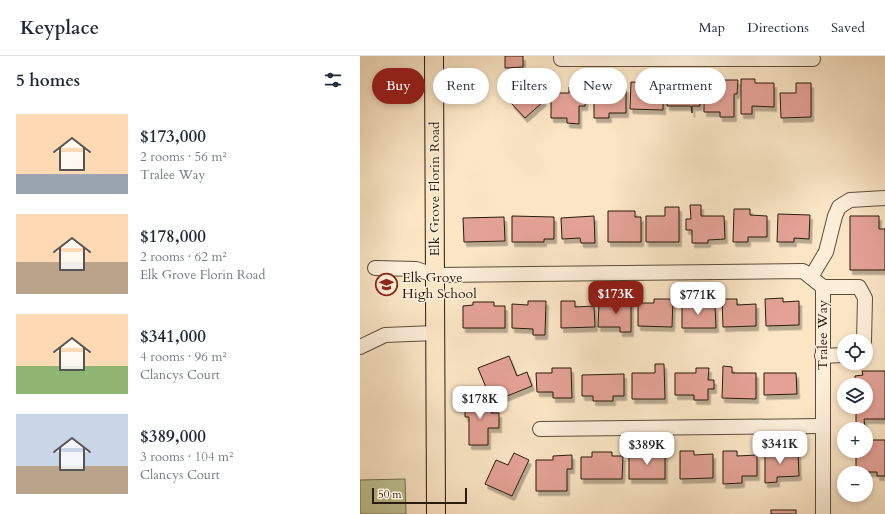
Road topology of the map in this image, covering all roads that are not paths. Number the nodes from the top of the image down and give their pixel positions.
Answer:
1 (434, 56) edge
2 (561, 56) edge
3 (813, 59) dead end
4 (885, 198) edge
5 (375, 268) dead end
6 (434, 275) junction
7 (811, 277) junction
8 (823, 287) junction
9 (435, 333) junction
10 (864, 334) edge
11 (360, 348) edge
12 (837, 355) edge
13 (822, 356) junction
14 (822, 426) junction
15 (540, 429) dead end
16 (436, 514) edge
17 (823, 514) edge

1 - 6 main road, Elk Grove Florin Road
2 - 3 street
4 - 7 street
5 - 6 street, Tralee Way
6 - 7 street, Tralee Way
6 - 9 main road, Elk Grove Florin Road
7 - 8 street, Tralee Way
8 - 10 street
8 - 13 street, Tralee Way
9 - 11 street
9 - 16 main road, Elk Grove Florin Road
12 - 13 street
13 - 14 street, Tralee Way
14 - 15 street
14 - 17 street, Tralee Way

